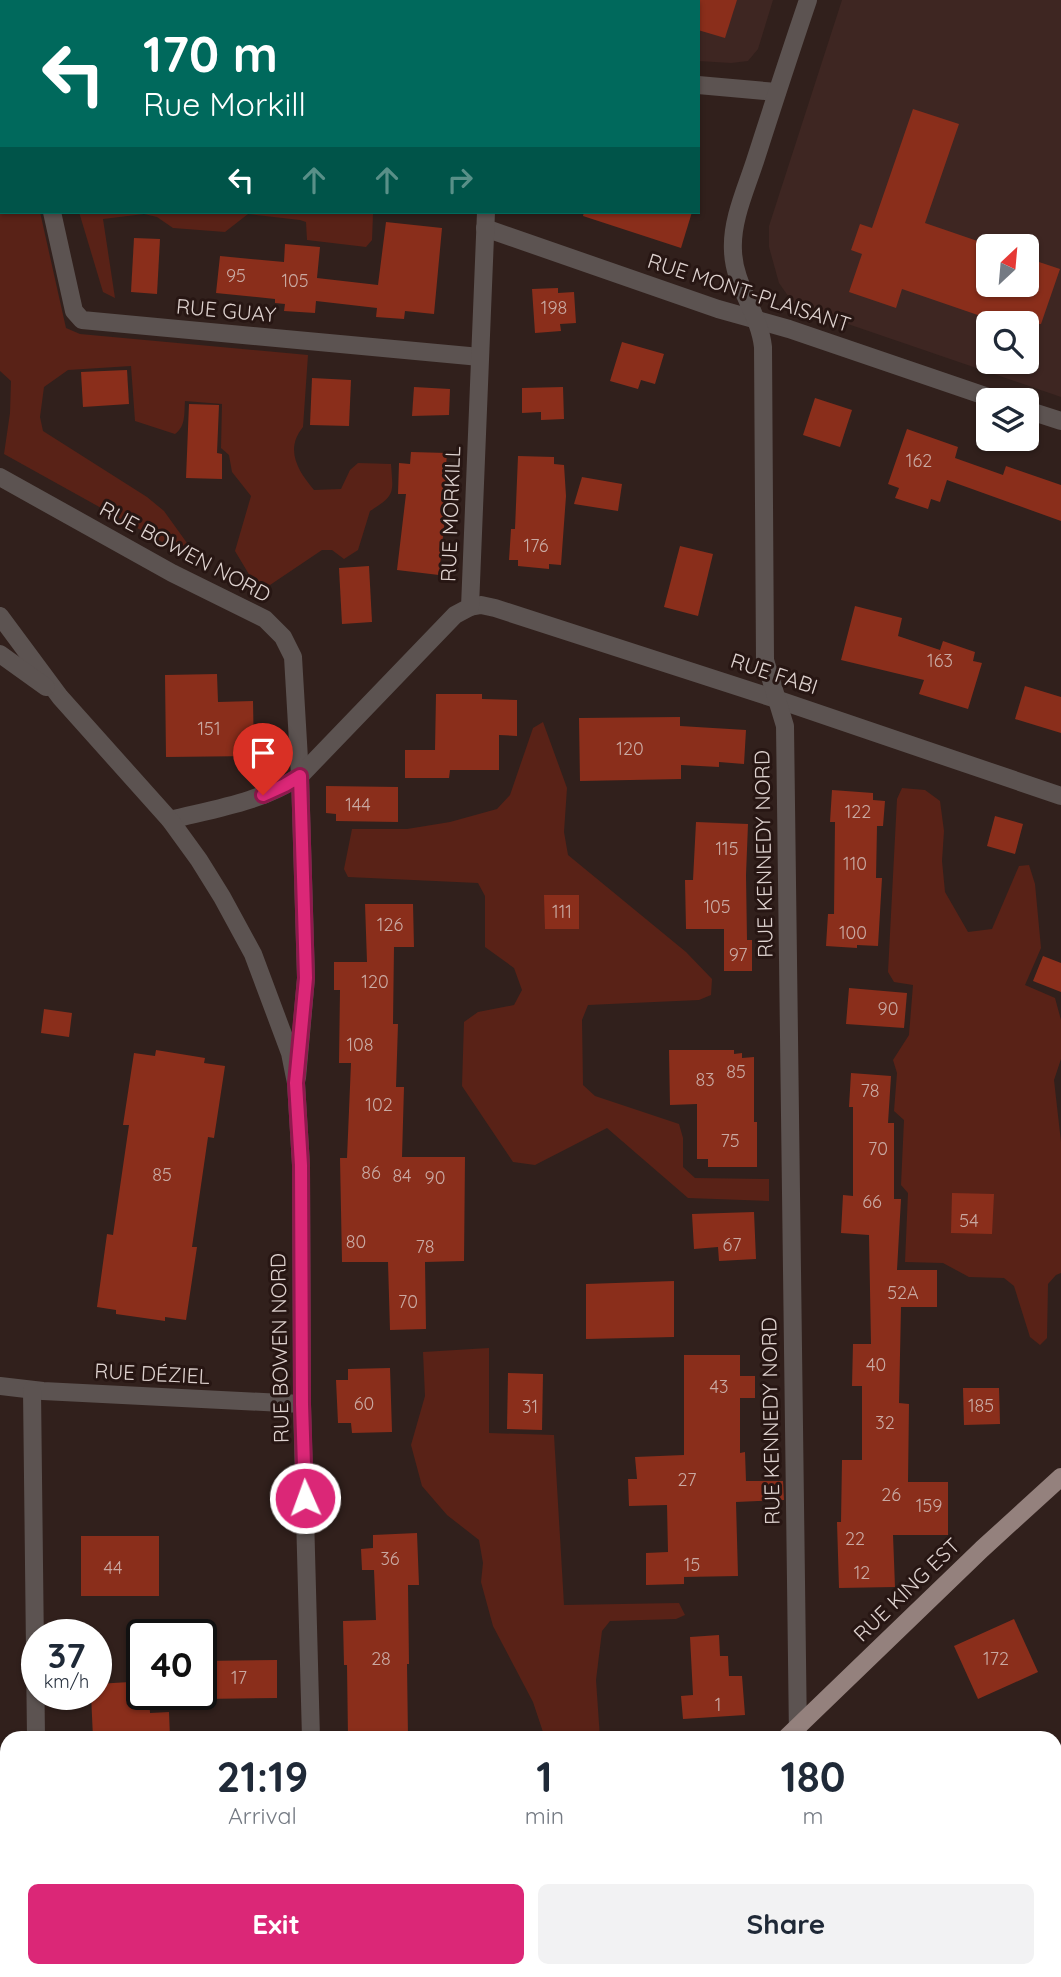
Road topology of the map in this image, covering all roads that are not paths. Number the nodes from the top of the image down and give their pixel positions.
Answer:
1 (808, 0) edge
2 (700, 85) edge
3 (777, 92) junction
4 (52, 214) edge
5 (486, 220) edge
6 (757, 320) junction
7 (480, 357) junction
8 (976, 393) edge
9 (1039, 414) edge
10 (1061, 421) edge
11 (0, 477) edge
12 (470, 607) junction
13 (0, 616) edge
14 (0, 654) edge
15 (60, 697) junction
16 (776, 699) junction
17 (300, 776) junction
18 (1061, 796) edge
19 (170, 820) junction
20 (296, 1083) junction
21 (0, 1386) edge
22 (32, 1390) junction
23 (302, 1404) junction
24 (1061, 1477) edge
25 (36, 1731) edge
26 (311, 1731) edge
27 (794, 1731) edge
28 (797, 1731) edge

1 - 3 street, RUE KENNEDY NORD
2 - 3 street
3 - 6 street, RUE KENNEDY NORD
4 - 7 street, RUE GUAY
5 - 6 street, RUE MONT-PLAISANT
5 - 7 street, RUE MORKILL
6 - 8 street, RUE MONT-PLAISANT
6 - 16 street, RUE KENNEDY NORD
7 - 12 street, RUE MORKILL
9 - 10 street
11 - 17 street, RUE BOWEN NORD
12 - 16 street, RUE FABI
12 - 17 street, RUE MORKILL
13 - 15 street, RUE BOWEN NORD
14 - 15 street
15 - 19 street, RUE BOWEN NORD
16 - 18 street, RUE FABI
16 - 27 street, RUE KENNEDY NORD
17 - 19 street, RUE MORKILL
17 - 20 street, RUE BOWEN NORD
19 - 20 street, RUE BOWEN NORD
20 - 23 street, RUE BOWEN NORD
21 - 22 street, RUE DÉZIEL
22 - 23 street, RUE DÉZIEL
22 - 25 street
23 - 26 street, RUE BOWEN NORD
24 - 28 main road, RUE KING EST

